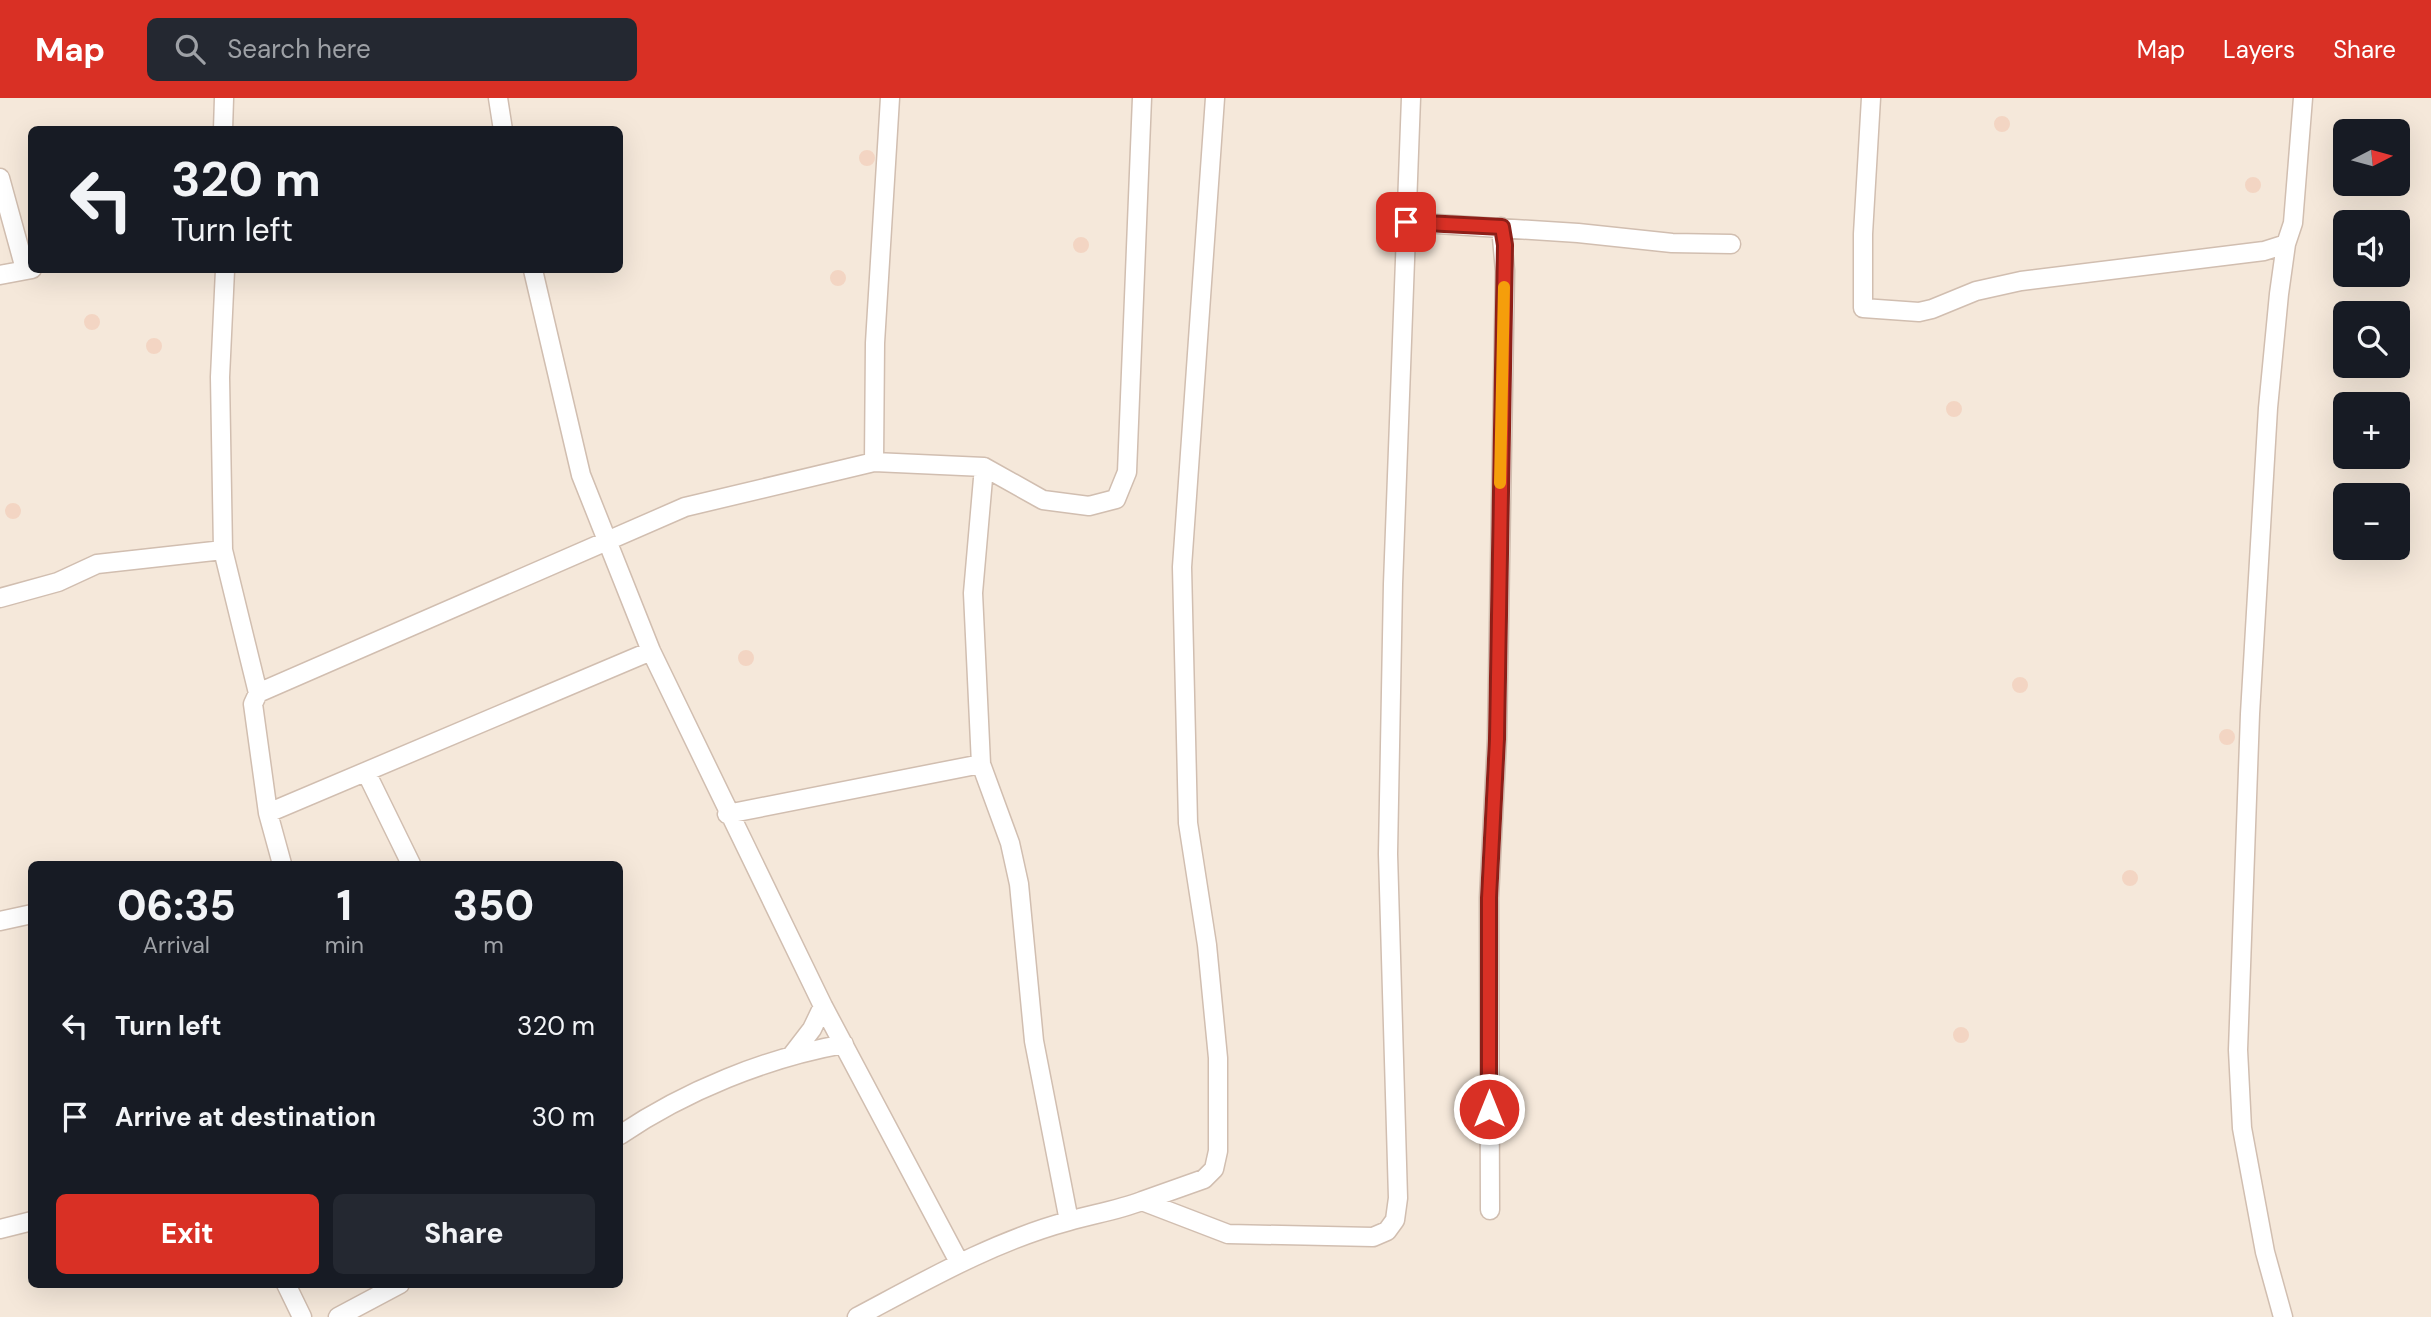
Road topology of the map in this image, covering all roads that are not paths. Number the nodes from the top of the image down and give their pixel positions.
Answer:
1 (224, 98) edge
2 (498, 98) edge
3 (890, 98) edge
4 (1142, 98) edge
5 (1215, 98) edge
6 (1411, 98) edge
7 (1871, 98) edge
8 (2303, 98) edge
9 (223, 126) edge
10 (502, 126) edge
11 (0, 178) edge
12 (1406, 222) junction
13 (1502, 227) junction
14 (1731, 244) dead end
15 (2286, 244) junction
16 (28, 269) edge
17 (225, 273) edge
18 (534, 273) edge
19 (0, 275) edge
20 (874, 462) junction
21 (984, 467) junction
22 (608, 543) junction
23 (223, 550) junction
24 (0, 598) edge
25 (652, 651) junction
26 (258, 693) junction
27 (981, 764) junction
28 (366, 772) junction
29 (268, 814) junction
30 (727, 814) junction
31 (281, 861) edge
32 (410, 861) edge
33 (28, 915) edge
34 (0, 921) edge
35 (823, 1006) junction
36 (844, 1044) junction
37 (792, 1055) junction
38 (623, 1133) edge
39 (1142, 1201) junction
40 (1490, 1210) dead end
41 (1069, 1221) junction
42 (28, 1222) edge
43 (0, 1229) edge
44 (959, 1262) junction
45 (288, 1288) edge
46 (392, 1288) edge
47 (302, 1317) edge
48 (338, 1317) edge
49 (857, 1317) edge
50 (2283, 1317) edge

1 - 9 street
2 - 10 street
3 - 20 street
4 - 21 street
5 - 39 street
6 - 12 street
7 - 15 street
8 - 15 street
11 - 16 street
12 - 13 street
12 - 39 street
13 - 14 street
13 - 40 street
15 - 50 street
16 - 19 street
17 - 23 street
18 - 22 street
20 - 21 street
20 - 22 street
21 - 27 street
22 - 25 street
22 - 26 street
23 - 24 street
23 - 26 street
25 - 28 street
25 - 30 street
26 - 29 street
27 - 30 street
27 - 41 street
28 - 29 street
28 - 32 street
29 - 31 street
30 - 35 street
33 - 34 street
35 - 36 street
35 - 37 street
36 - 37 street
36 - 44 street
37 - 38 street
39 - 41 street
41 - 44 street
42 - 43 street
44 - 49 street
45 - 47 street
46 - 48 street

